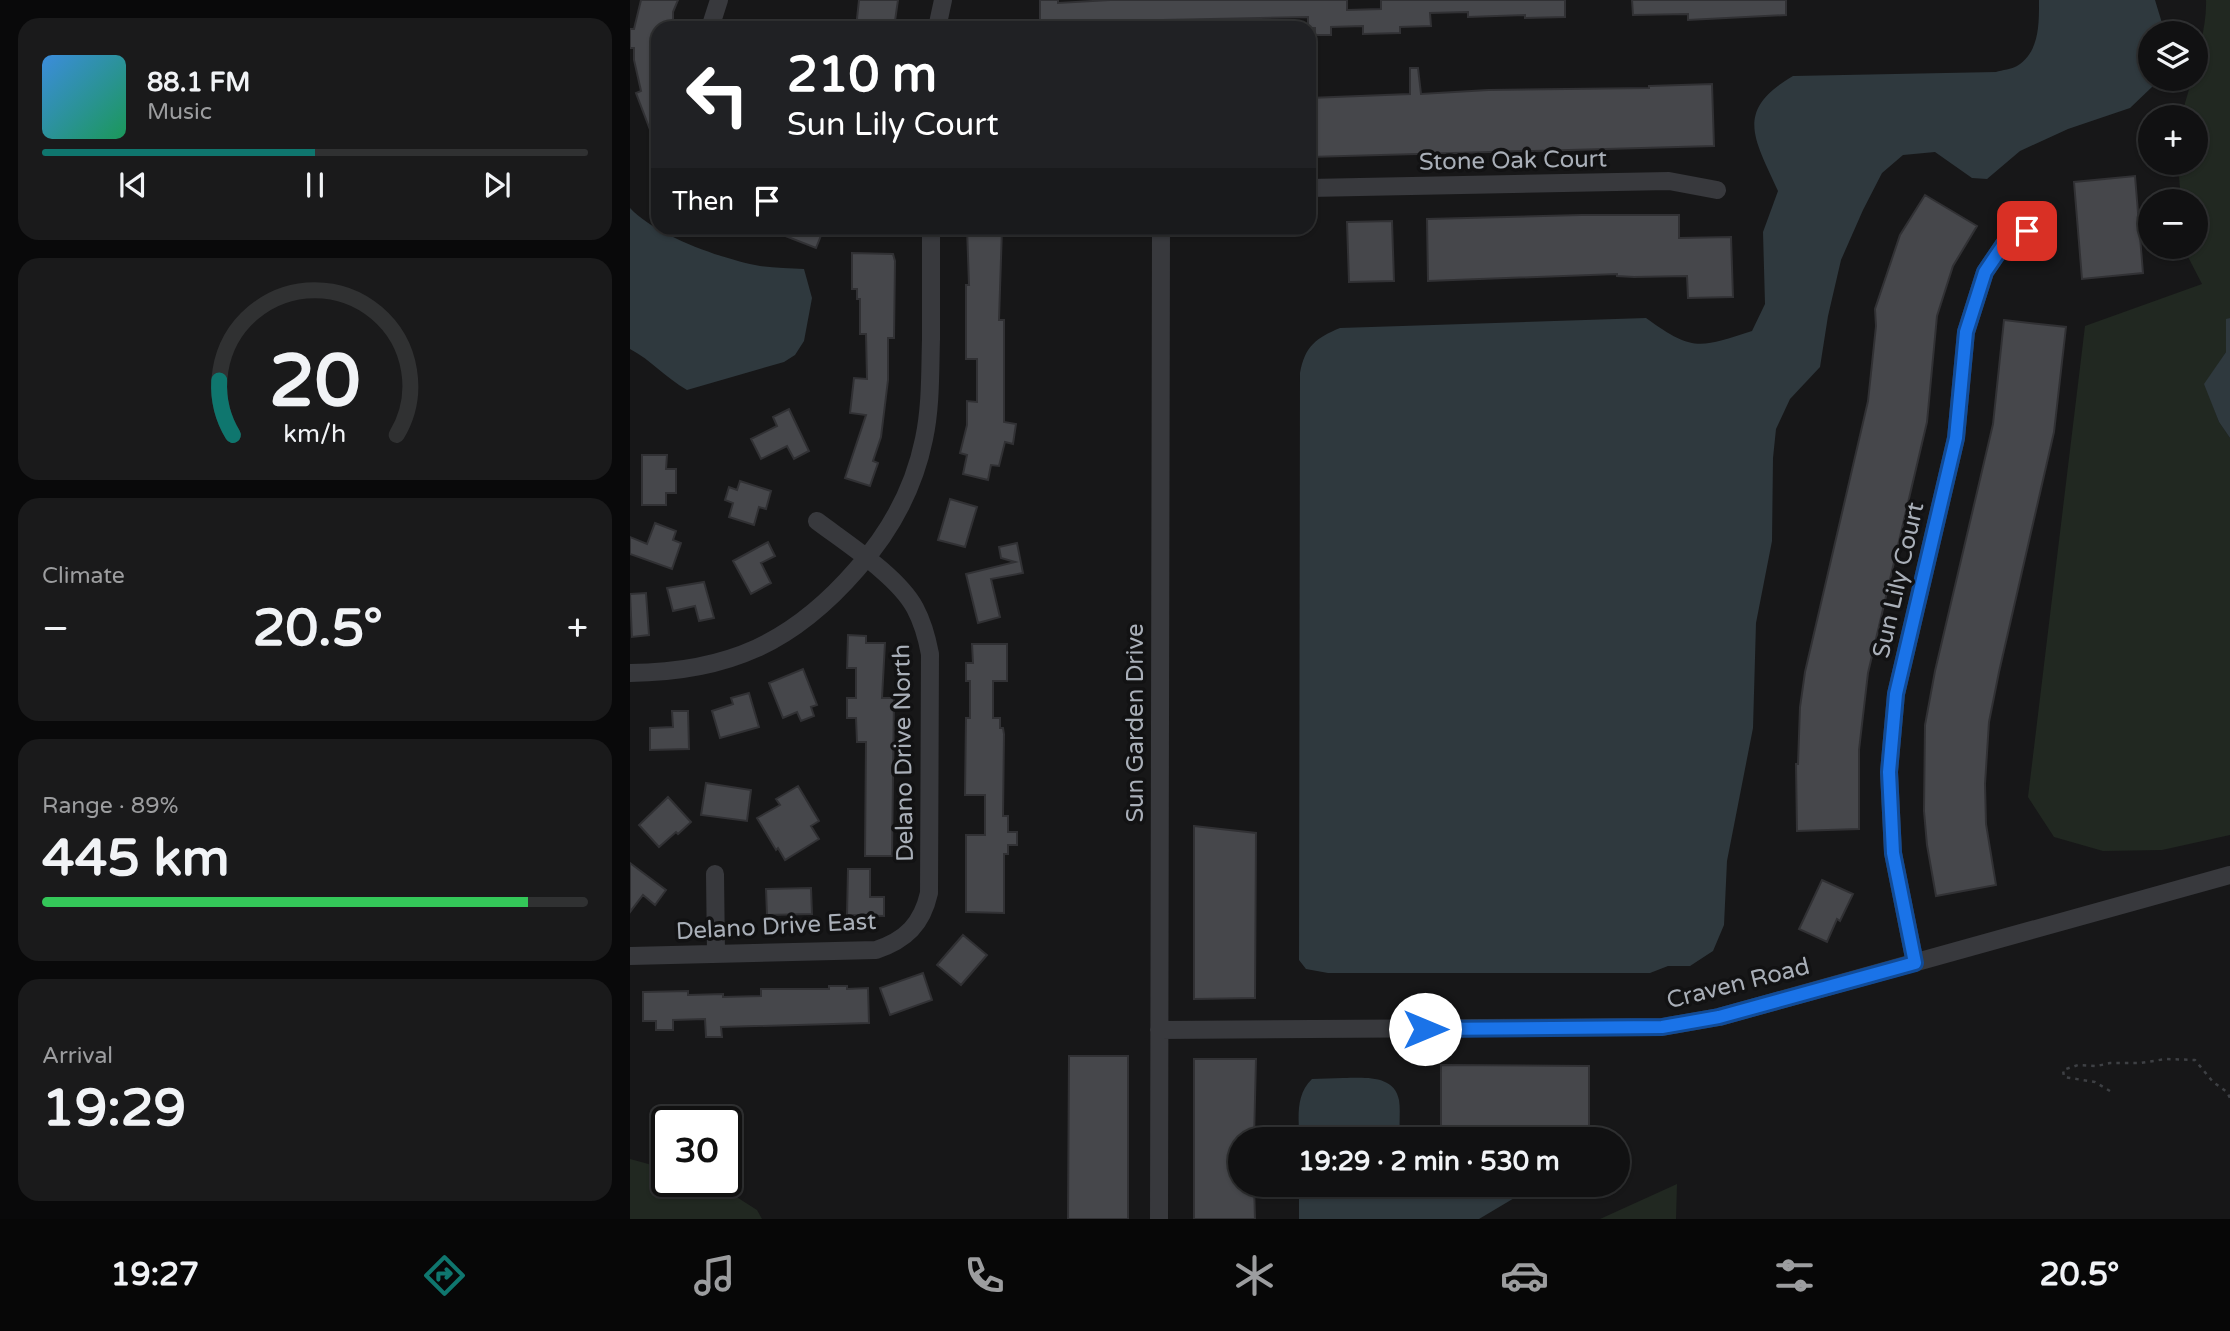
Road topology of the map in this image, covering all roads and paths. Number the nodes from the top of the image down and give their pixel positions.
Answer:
1 (719, 0) edge
2 (943, 0) edge
3 (712, 21) edge
4 (938, 21) edge
5 (1316, 188) edge
6 (1717, 190) dead end
7 (2027, 231) dead end
8 (931, 235) edge
9 (1161, 235) edge
10 (817, 521) dead end
11 (866, 559) junction
12 (630, 673) edge
13 (715, 874) dead end
14 (2230, 875) edge
15 (917, 925) joint
16 (716, 954) junction
17 (630, 956) edge
18 (1915, 963) junction
19 (1159, 1030) junction
20 (2110, 1091) dead end
21 (2230, 1098) edge
22 (1159, 1219) edge

1 - 3 street
2 - 4 street
5 - 6 street, Stone Oak Court
7 - 18 street, Sun Lily Court
8 - 11 street
9 - 19 street, Sun Garden Drive
10 - 11 street, Delano Drive North
11 - 12 street
11 - 15 street, Delano Drive North
13 - 16 street
14 - 18 street, Craven Road
15 - 16 street, Delano Drive East
16 - 17 street, Delano Drive East
18 - 19 street, Craven Road
19 - 22 street, Sun Garden Drive
20 - 21 path

